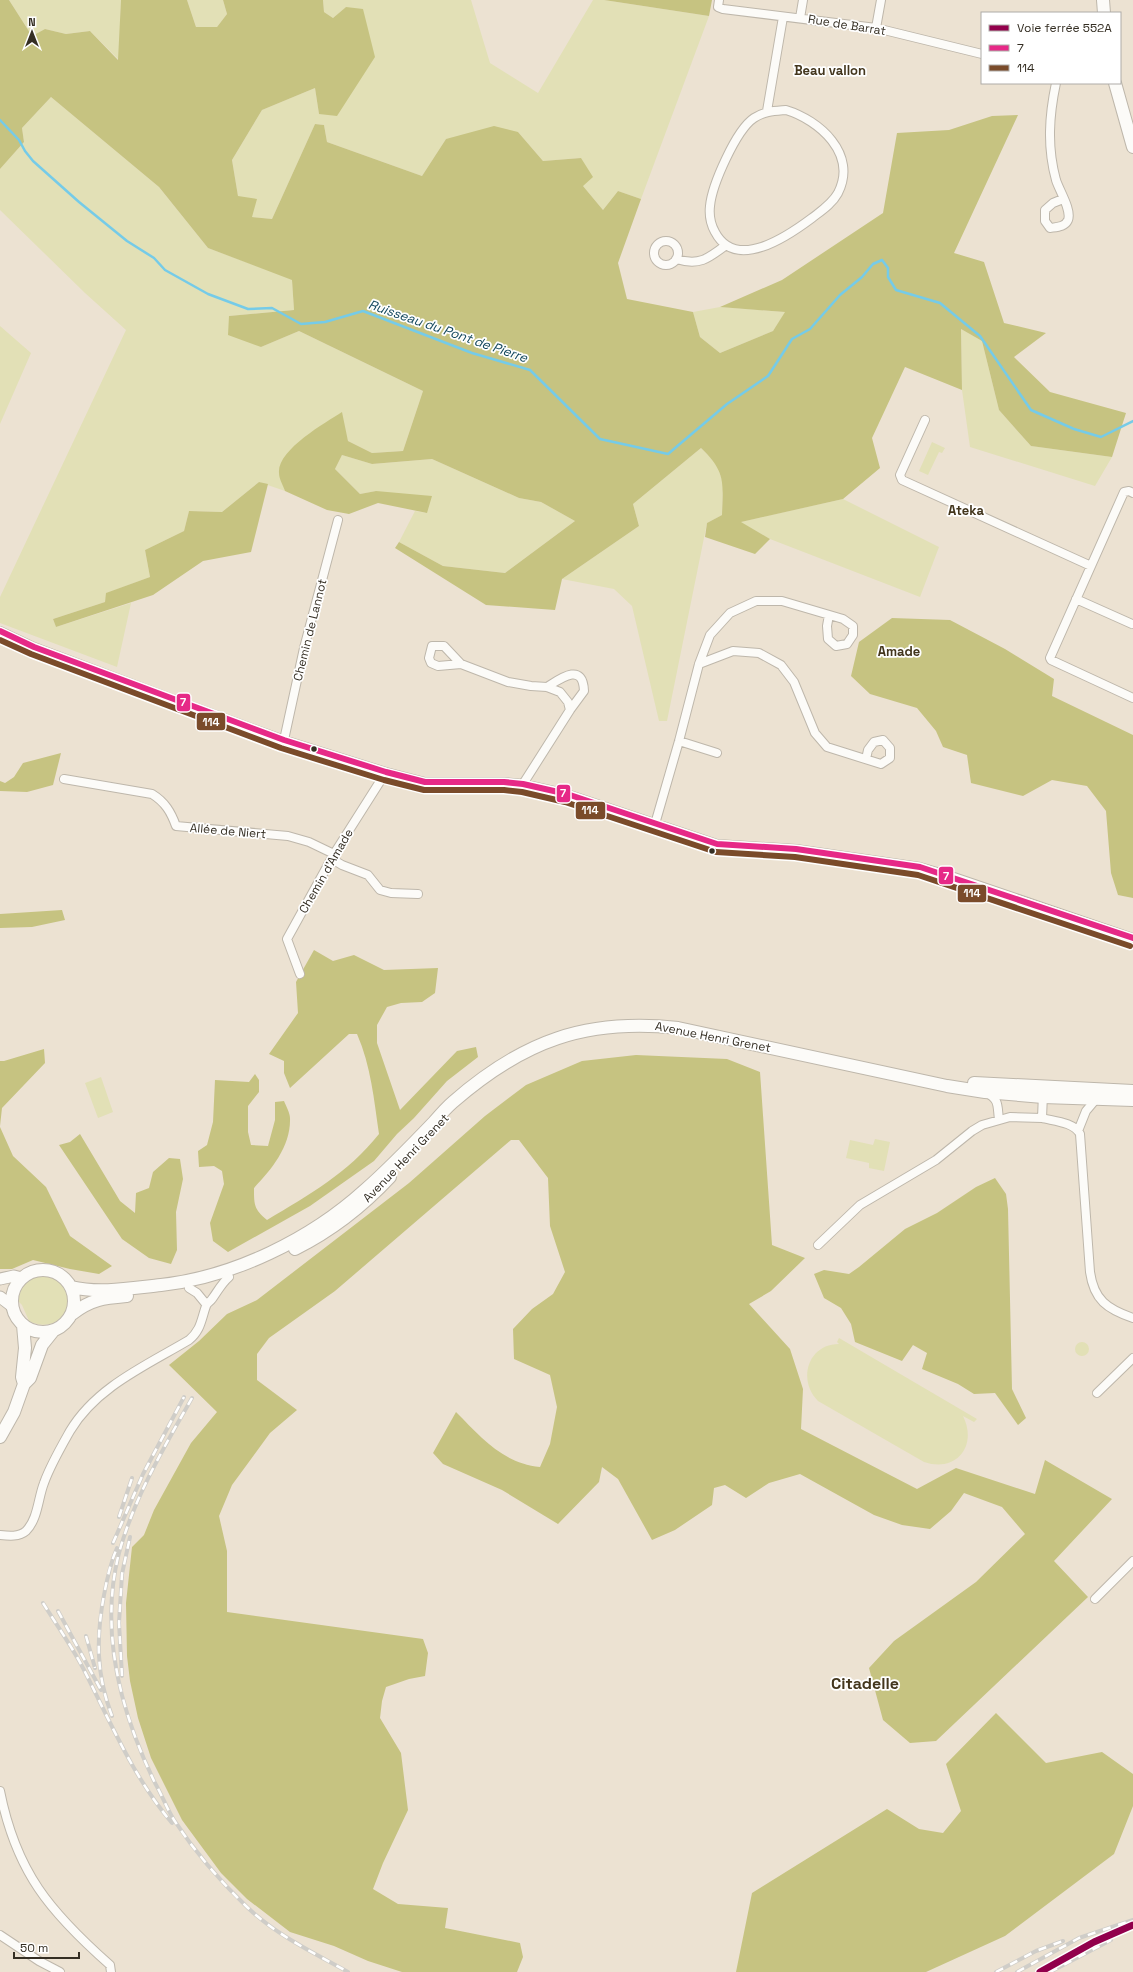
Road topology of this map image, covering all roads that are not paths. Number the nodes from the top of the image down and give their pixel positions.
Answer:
1 (719, 0) edge
2 (803, 0) edge
3 (881, 0) edge
4 (1103, 0) edge
5 (1104, 12) edge
6 (783, 17) junction
7 (800, 18) junction
8 (876, 28) junction
9 (981, 54) edge
10 (1056, 84) edge
11 (1115, 84) edge
12 (768, 111) junction
13 (1132, 141) edge
14 (1064, 199) dead end
15 (726, 245) junction
16 (676, 259) dead end
17 (925, 420) dead end
18 (1133, 492) edge
19 (338, 520) dead end
20 (1091, 566) junction
21 (1076, 599) junction
22 (829, 615) dead end
23 (1132, 624) edge
24 (0, 631) edge
25 (461, 664) dead end
26 (699, 664) junction
27 (547, 687) junction
28 (1133, 698) edge
29 (570, 710) junction
30 (284, 740) junction
31 (679, 741) junction
32 (717, 753) dead end
33 (866, 759) dead end
34 (386, 772) junction
35 (64, 779) dead end
36 (523, 784) junction
37 (654, 824) junction
38 (333, 856) junction
39 (418, 894) dead end
40 (1133, 938) edge
41 (300, 974) dead end
42 (923, 1080) junction
43 (468, 1090) junction
44 (1133, 1091) edge
45 (985, 1092) junction
46 (1043, 1092) junction
47 (1097, 1098) junction
48 (1133, 1100) edge
49 (1042, 1118) junction
50 (999, 1119) junction
51 (1078, 1131) junction
52 (818, 1245) dead end
53 (229, 1277) junction
54 (22, 1278) junction
55 (0, 1279) edge
56 (71, 1287) junction
57 (189, 1288) junction
58 (0, 1297) edge
59 (206, 1304) junction
60 (12, 1306) junction
61 (72, 1314) junction
62 (1133, 1318) edge
63 (23, 1325) junction
64 (54, 1330) junction
65 (1133, 1358) edge
66 (24, 1384) junction
67 (1097, 1394) dead end
68 (0, 1437) edge
69 (0, 1535) edge
70 (1133, 1561) edge
71 (1095, 1599) dead end
72 (0, 1791) edge
73 (0, 1934) edge
74 (60, 1972) edge
75 (111, 1972) edge

1 - 6 street, Rue de Barrat
2 - 7 street
3 - 8 street
4 - 5 main road
6 - 7 street, Rue de Barrat
6 - 12 street
7 - 8 street, Rue de Barrat
8 - 9 street, Rue de Barrat
10 - 14 street
11 - 13 main road
12 - 15 street
12 - 15 street
15 - 16 street
17 - 20 street
18 - 20 street
19 - 30 street, Chemin de Lannot
20 - 21 street
21 - 23 street
21 - 28 street
22 - 26 street
24 - 30 street
25 - 27 street
26 - 31 street
26 - 33 street
27 - 29 street
27 - 29 street
29 - 36 street
30 - 34 street
31 - 32 street
31 - 37 street
34 - 36 street
34 - 38 street, Chemin d'Amade
35 - 38 street, Allée de Niert
36 - 37 street
37 - 40 street
38 - 39 street
38 - 41 street, Chemin d'Amade
42 - 43 main road, Avenue Henri Grenet
42 - 45 main road, Avenue Henri Grenet
42 - 46 main road, Avenue Henri Grenet
43 - 53 main road, Avenue Henri Grenet
43 - 56 main road, Avenue Henri Grenet
44 - 46 main road, Avenue Henri Grenet
45 - 46 main road, Avenue Henri Grenet
45 - 50 street
46 - 47 main road, Avenue Henri Grenet
46 - 49 street
47 - 48 main road, Avenue Henri Grenet
47 - 51 street
49 - 50 street
49 - 51 street
50 - 52 street
51 - 62 street
53 - 57 main road, Avenue Henri Grenet
53 - 59 street
54 - 55 street
54 - 56 main road
54 - 60 main road
56 - 61 main road
57 - 59 street
57 - 61 main road, Avenue Henri Grenet
58 - 60 street
59 - 69 street
60 - 63 main road
61 - 64 main road
63 - 64 main road
63 - 66 main road
64 - 66 main road
65 - 67 street
66 - 68 main road
70 - 71 street
72 - 75 street
73 - 74 street

